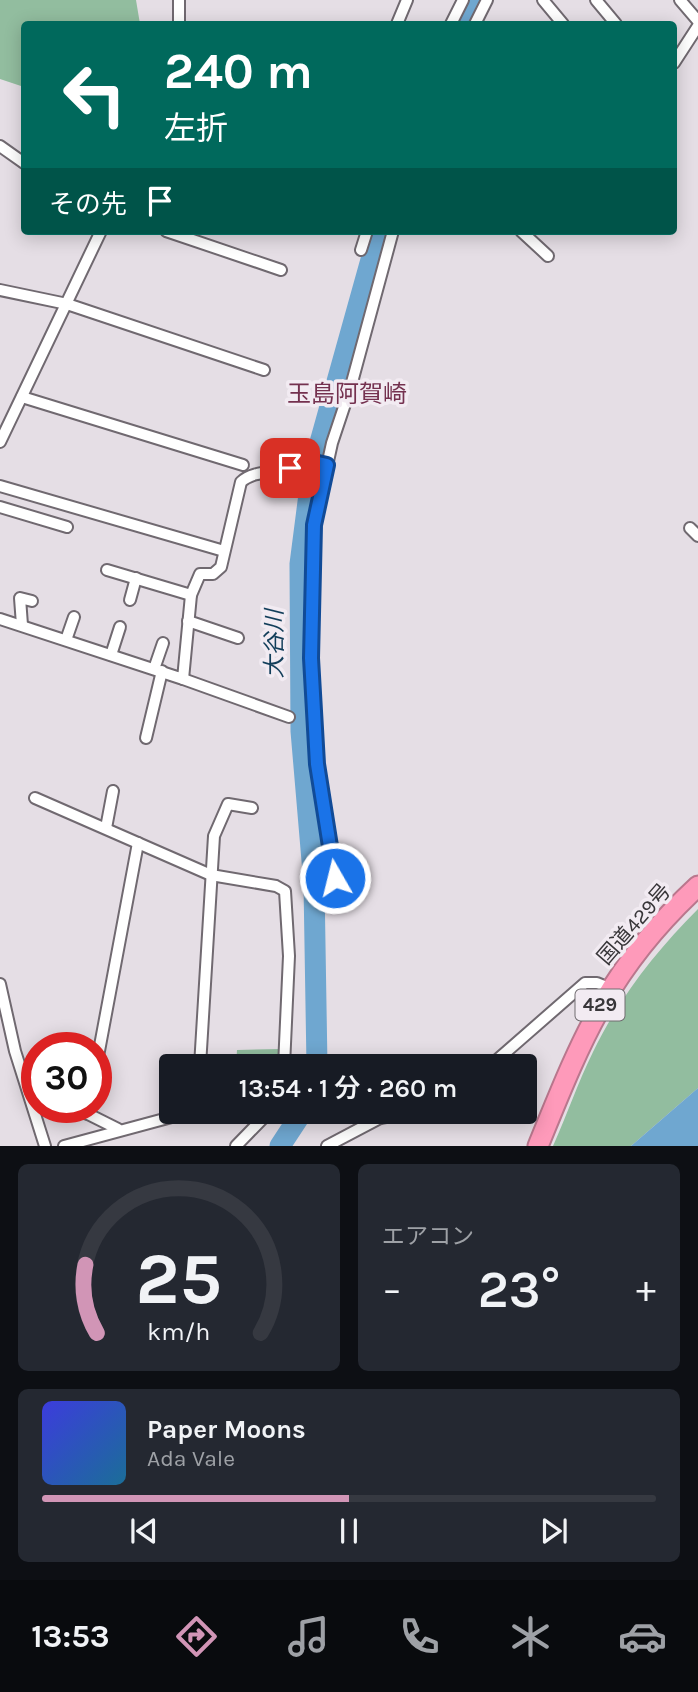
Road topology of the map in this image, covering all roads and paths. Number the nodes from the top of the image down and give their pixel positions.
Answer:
1 (179, 0) edge
2 (407, 0) edge
3 (463, 0) edge
4 (486, 0) edge
5 (542, 0) edge
6 (596, 0) edge
7 (680, 0) edge
8 (179, 21) edge
9 (398, 21) edge
10 (452, 21) edge
11 (476, 21) edge
12 (560, 21) edge
13 (614, 21) edge
14 (698, 23) edge
15 (677, 58) edge
16 (0, 146) edge
17 (21, 161) edge
18 (99, 235) edge
19 (178, 235) edge
20 (366, 235) edge
21 (392, 235) edge
22 (524, 235) edge
23 (360, 250) dead end
24 (548, 256) dead end
25 (281, 271) dead end
26 (0, 290) edge
27 (67, 304) junction
28 (264, 370) dead end
29 (22, 397) junction
30 (0, 442) edge
31 (243, 465) dead end
32 (327, 465) junction
33 (0, 486) edge
34 (0, 507) edge
35 (67, 527) dead end
36 (224, 551) junction
37 (107, 570) dead end
38 (136, 578) junction
39 (191, 595) junction
40 (130, 600) dead end
41 (32, 601) dead end
42 (75, 617) dead end
43 (0, 619) edge
44 (188, 621) junction
45 (22, 625) junction
46 (120, 627) dead end
47 (238, 638) dead end
48 (66, 640) junction
49 (163, 643) dead end
50 (111, 655) junction
51 (158, 670) junction
52 (183, 678) junction
53 (289, 717) dead end
54 (146, 738) dead end
55 (113, 791) dead end
56 (36, 798) dead end
57 (252, 808) dead end
58 (106, 828) junction
59 (138, 843) junction
60 (211, 875) junction
61 (335, 878) dead end
62 (698, 886) edge
63 (0, 984) edge
64 (609, 988) junction
65 (103, 1032) edge
66 (201, 1054) edge
67 (284, 1054) edge
68 (504, 1054) edge
69 (21, 1058) edge
70 (159, 1119) edge
71 (39, 1123) edge
72 (108, 1123) edge
73 (257, 1124) edge
74 (369, 1124) edge
75 (118, 1129) junction
76 (45, 1146) edge
77 (64, 1146) edge
78 (236, 1146) edge
79 (327, 1146) edge
80 (538, 1146) edge

1 - 8 street
2 - 9 street
3 - 10 street
4 - 11 street
5 - 12 street
6 - 13 street
7 - 14 street
14 - 15 street
16 - 17 street
18 - 27 street
19 - 25 street
20 - 23 street
21 - 32 street
22 - 24 street
26 - 27 street
27 - 28 street
27 - 29 street
29 - 30 street
29 - 31 street
32 - 36 street
32 - 61 street
33 - 36 street
34 - 35 street
36 - 39 street
37 - 38 street
38 - 39 street
38 - 40 street
39 - 44 street
41 - 45 street
42 - 48 street
43 - 45 street
44 - 47 street
44 - 52 street
45 - 48 street
46 - 50 street
48 - 50 street
49 - 51 street
50 - 51 street
51 - 52 street
51 - 54 street
52 - 53 street
55 - 58 street
56 - 58 street
57 - 60 street
58 - 59 street
59 - 60 street
59 - 65 street
60 - 66 street
60 - 67 street
62 - 64 highway, 国道429号 / 429
63 - 69 street
64 - 68 street
64 - 80 highway, 国道429号 / 429
70 - 75 street
71 - 76 street
72 - 75 street
73 - 78 street
74 - 79 street
75 - 77 street

